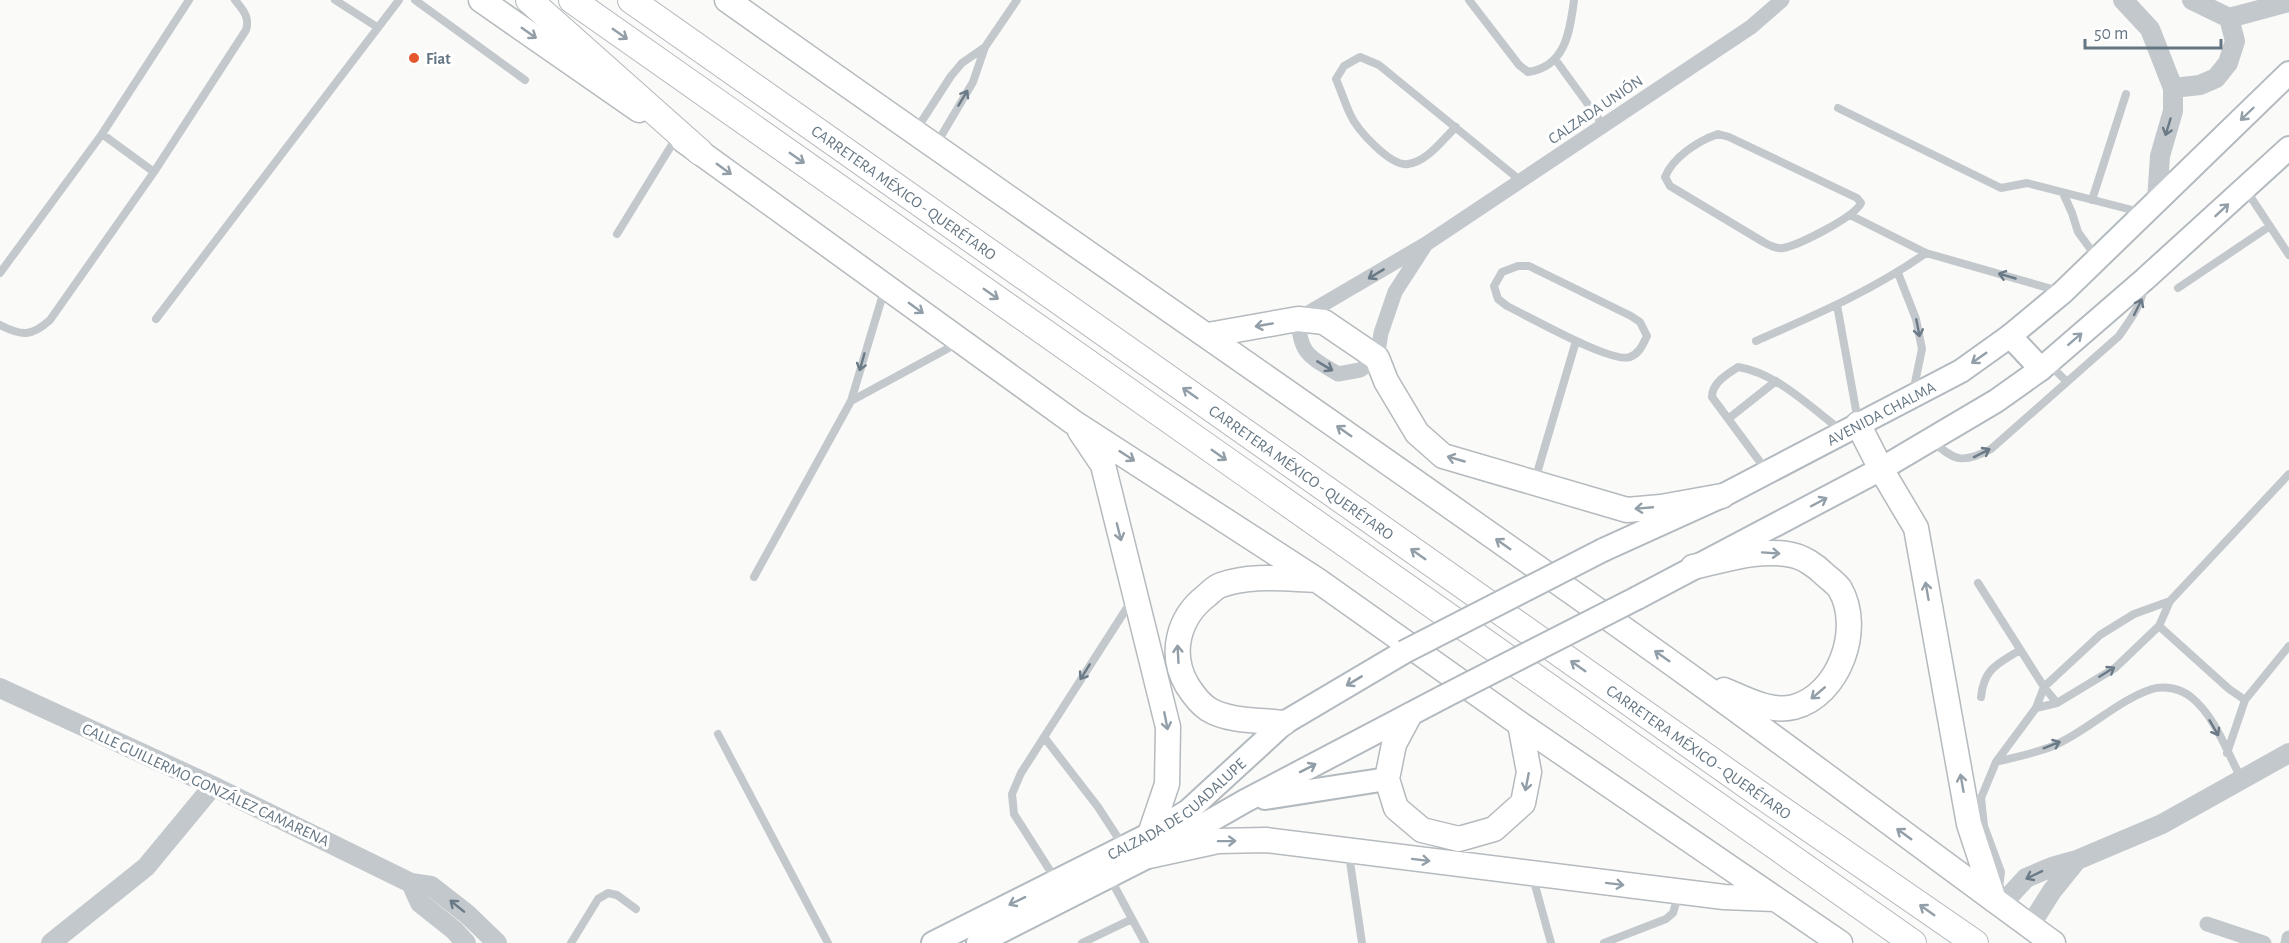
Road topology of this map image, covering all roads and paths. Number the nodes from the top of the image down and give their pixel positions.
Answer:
1 (189, 0) edge
2 (235, 0) edge
3 (335, 0) edge
4 (399, 0) edge
5 (415, 0) edge
6 (482, 0) edge
7 (529, 0) edge
8 (572, 0) edge
9 (631, 0) edge
10 (727, 0) edge
11 (1017, 0) edge
12 (1469, 0) edge
13 (1574, 0) edge
14 (1782, 0) edge
15 (2123, 0) edge
16 (2192, 0) edge
17 (2289, 2) edge
18 (2229, 18) junction
19 (377, 27) junction
20 (985, 47) junction
21 (1555, 59) junction
22 (2289, 73) edge
23 (525, 80) dead end
24 (2173, 88) junction
25 (2126, 94) dead end
26 (1838, 108) dead end
27 (1603, 125) junction
28 (1455, 127) junction
29 (914, 133) junction
30 (102, 135) junction
31 (677, 136) junction
32 (934, 147) junction
33 (700, 152) junction
34 (2285, 156) edge
35 (154, 172) junction
36 (1521, 180) junction
37 (2245, 189) junction
38 (2063, 194) junction
39 (2092, 200) junction
40 (2151, 206) junction
41 (1850, 215) junction
42 (2270, 226) junction
43 (617, 234) dead end
44 (1426, 244) junction
45 (1926, 253) junction
46 (2289, 255) edge
47 (2098, 259) junction
48 (0, 273) edge
49 (1898, 273) junction
50 (2145, 279) junction
51 (886, 286) junction
52 (2178, 288) dead end
53 (2063, 292) junction
54 (1837, 305) junction
55 (1298, 319) junction
56 (156, 320) dead end
57 (0, 325) edge
58 (1208, 335) junction
59 (2010, 336) junction
60 (1756, 340) dead end
61 (962, 341) junction
62 (1576, 341) junction
63 (1377, 358) junction
64 (2044, 366) junction
65 (1776, 381) junction
66 (2067, 382) junction
67 (1911, 398) junction
68 (851, 401) junction
69 (1728, 419) junction
70 (1073, 422) junction
71 (1850, 428) junction
72 (1931, 440) junction
73 (1881, 469) junction
74 (1768, 472) junction
75 (2289, 474) edge
76 (1534, 483) junction
77 (1722, 496) junction
78 (1694, 567) junction
79 (753, 577) dead end
80 (1317, 580) junction
81 (1978, 583) dead end
82 (1135, 596) junction
83 (2170, 601) junction
84 (2160, 626) junction
85 (2289, 646) edge
86 (2020, 650) junction
87 (1404, 652) joint
88 (1692, 678) junction
89 (2044, 687) junction
90 (0, 688) edge
91 (1981, 697) dead end
92 (2245, 700) junction
93 (2057, 703) junction
94 (2036, 708) junction
95 (1409, 716) junction
96 (1284, 723) junction
97 (1520, 724) junction
98 (718, 734) dead end
99 (1044, 737) junction
100 (2228, 753) junction
101 (2289, 753) edge
102 (1996, 762) junction
103 (1387, 779) junction
104 (2241, 780) junction
105 (213, 786) junction
106 (1245, 801) junction
107 (1150, 845) junction
108 (1124, 847) junction
109 (1349, 850) junction
110 (2077, 860) junction
111 (1532, 873) junction
112 (1109, 876) junction
113 (1057, 881) junction
114 (411, 883) junction
115 (1670, 890) junction
116 (1774, 899) junction
117 (1997, 902) junction
118 (636, 909) dead end
119 (1132, 919) junction
120 (2207, 924) dead end
121 (2030, 926) junction
122 (2289, 938) edge
123 (51, 943) edge
124 (466, 943) edge
125 (497, 943) edge
126 (571, 943) edge
127 (828, 943) edge
128 (933, 943) edge
129 (978, 943) edge
130 (1082, 943) edge
131 (1145, 943) edge
132 (1362, 943) edge
133 (1551, 943) edge
134 (1604, 943) edge
135 (1840, 943) edge
136 (1913, 943) edge
137 (1975, 943) edge
138 (2053, 943) edge
139 (2264, 943) edge
140 (2288, 943) edge

1 - 30 lane
2 - 35 lane
3 - 19 lane
4 - 19 lane
5 - 23 lane
6 -> 31 main road
7 - 33 highway
8 -> 136 highway, CARRETERA MÉXICO - QUERÉTARO
137 -> 9 highway, CARRETERA MÉXICO - QUERÉTARO
10 - 29 main road
11 - 20 lane
12 - 21 lane
13 - 21 lane
14 - 27 street, CALZADA UNIÓN
15 - 24 street
16 - 18 street
17 - 18 street
18 - 24 street
19 - 56 lane
20 - 29 lane
32 -> 20 lane
21 - 27 lane
22 -> 40 main road, AVENIDA CHALMA
24 -> 40 street
25 - 39 lane
26 - 38 lane
27 - 36 street, CALZADA UNIÓN
28 - 28 lane
28 - 36 lane
29 - 32 main road
30 - 35 lane
30 - 48 lane
31 - 33 main road
31 - 43 lane
32 - 58 main road
33 -> 51 main road
34 - 37 main road
35 - 57 lane
36 - 44 street, CALZADA UNIÓN
37 - 42 lane
50 -> 37 main road
38 - 39 lane
38 - 47 lane
39 - 40 lane
40 - 47 main road, AVENIDA CHALMA
41 - 41 lane
41 - 45 lane
42 - 46 lane
42 - 52 lane
44 -> 55 street, CALZADA UNIÓN
44 - 63 street, CALZADA UNIÓN
45 - 49 lane
53 -> 45 lane
47 - 53 main road, AVENIDA CHALMA
49 - 54 lane
49 -> 67 lane
64 -> 50 main road
66 -> 50 lane
51 -> 61 main road
51 -> 68 lane
53 - 59 main road, AVENIDA CHALMA
54 - 60 lane
54 - 71 lane
55 -> 58 main road
55 - 63 main road
55 -> 63 street
88 -> 58 main road
59 - 64 main road
59 -> 67 main road, AVENIDA CHALMA
61 - 68 lane
61 - 70 main road
62 - 62 lane
62 - 76 lane
76 -> 63 main road
64 - 66 lane
64 - 72 main road
65 - 69 lane
65 - 69 lane
65 - 71 lane
72 -> 66 lane
67 - 71 main road, AVENIDA CHALMA
68 - 79 lane
69 - 74 lane
70 -> 80 main road
70 -> 82 main road
71 - 73 main road
71 - 74 main road, AVENIDA CHALMA
72 - 73 main road
78 -> 73 main road
117 -> 73 main road
74 - 77 main road, AVENIDA CHALMA
75 - 83 lane
77 -> 76 main road
77 - 87 main road, AVENIDA CHALMA, bridge
78 -> 88 main road
78 - 95 main road, CALZADA DE GUADALUPE, bridge
96 -> 80 main road
80 - 97 main road
81 - 86 lane
82 -> 99 lane
82 -> 107 main road
83 - 84 lane
83 - 89 lane
84 - 92 lane
93 -> 84 lane
85 - 92 lane
86 - 89 lane
86 - 91 lane
87 -> 96 main road, CALZADA DE GUADALUPE
117 -> 88 main road
89 - 93 lane
89 - 94 lane
90 - 105 street, CALLE GUILLERMO GONZÁLEZ CAMARENA
92 - 100 lane
93 - 94 lane
94 - 102 lane
95 - 103 main road
106 -> 95 main road, CALZADA DE GUADALUPE
96 - 107 main road, CALZADA DE GUADALUPE
97 -> 103 main road
97 - 116 main road
98 - 127 lane
99 - 108 lane
99 - 113 lane
102 -> 100 lane
100 - 104 lane
101 - 104 street
102 - 117 lane
103 - 106 main road
104 - 110 street
105 - 114 street, CALLE GUILLERMO GONZÁLEZ CAMARENA
105 - 123 street
106 - 107 main road, CALZADA DE GUADALUPE
107 - 108 main road, CALZADA DE GUADALUPE
107 -> 109 main road
107 - 112 main road, CALZADA DE GUADALUPE
108 - 113 main road, CALZADA DE GUADALUPE
109 -> 111 main road
109 - 132 lane
110 -> 117 street
110 - 121 street
111 -> 115 main road
111 - 133 lane
112 - 119 lane
112 - 129 main road, CALZADA DE GUADALUPE
113 -> 128 main road, CALZADA DE GUADALUPE
114 - 124 street
125 -> 114 street, CALLE GUILLERMO GONZÁLEZ CAMARENA
115 - 116 main road
115 - 134 lane
116 - 135 main road
117 - 121 main road
118 - 126 lane
119 - 130 lane
119 - 131 lane
120 - 139 street
121 - 138 main road
122 - 140 street

